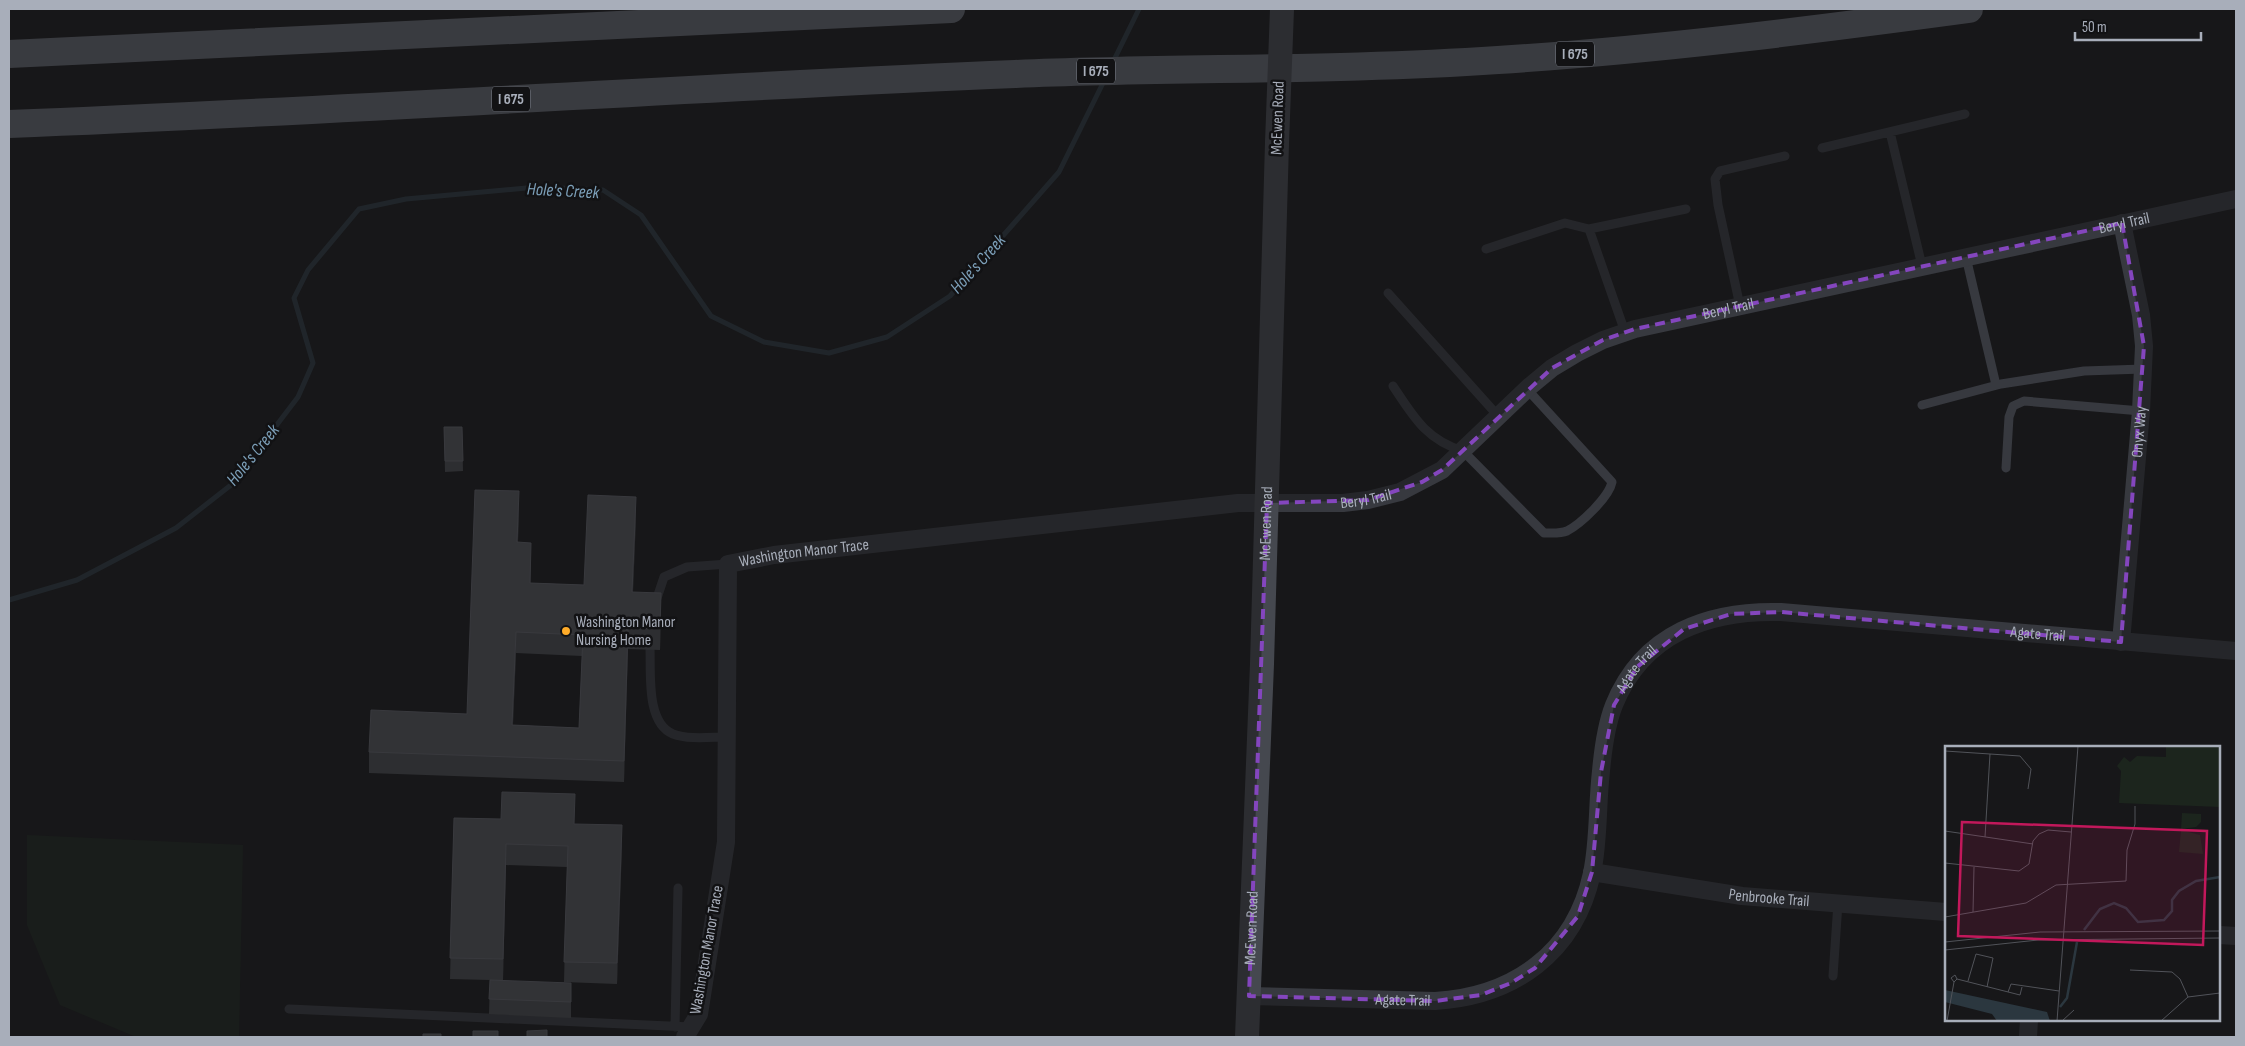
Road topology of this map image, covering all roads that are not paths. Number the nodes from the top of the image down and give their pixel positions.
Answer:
1 (951, 9) edge
2 (1282, 9) edge
3 (1969, 9) edge
4 (9, 54) edge
5 (1965, 114) dead end
6 (9, 124) edge
7 (1890, 132) junction
8 (1822, 148) dead end
9 (1785, 156) dead end
10 (2236, 199) edge
11 (1686, 209) dead end
12 (2122, 224) junction
13 (1589, 229) junction
14 (1486, 249) dead end
15 (1966, 257) junction
16 (1922, 266) junction
17 (1388, 293) dead end
18 (1740, 306) junction
19 (1625, 332) junction
20 (2143, 369) junction
21 (1996, 385) junction
22 (1393, 386) dead end
23 (1527, 388) junction
24 (1922, 405) dead end
25 (2141, 411) junction
26 (1499, 417) junction
27 (1462, 451) junction
28 (2006, 468) dead end
29 (1267, 503) junction
30 (728, 564) junction
31 (653, 613) edge
32 (2121, 642) junction
33 (650, 649) dead end
34 (2236, 651) edge
35 (727, 736) junction
36 (1592, 872) junction
37 (678, 888) dead end
38 (1838, 903) junction
39 (1945, 912) edge
40 (2220, 935) edge
41 (2236, 936) edge
42 (1833, 976) dead end
43 (1249, 996) junction
44 (289, 1009) dead end
45 (2029, 1021) edge
46 (684, 1030) edge
47 (1247, 1037) edge
48 (2028, 1037) edge

1 - 4 highway
2 - 29 street, McEwen Road, bridge
3 - 6 highway, I 675
5 - 7 lane
7 - 8 lane
7 - 16 lane
9 - 18 lane
10 - 12 street, Beryl Trail
11 - 13 lane
12 - 15 street, Beryl Trail
12 - 20 street, Onyx Way
13 - 14 lane
13 - 19 lane
15 - 16 street, Beryl Trail
15 - 21 lane
16 - 18 street, Beryl Trail
17 - 26 lane
18 - 19 street, Beryl Trail
19 - 23 street, Beryl Trail
20 - 21 lane
20 - 25 street, Onyx Way
21 - 24 lane
22 - 27 lane
23 - 26 street, Beryl Trail
23 - 27 lane
25 - 28 lane
25 - 32 street, Onyx Way
26 - 27 street, Beryl Trail
27 - 29 street, Beryl Trail
29 - 30 street, Washington Manor Trace
29 - 43 street, McEwen Road
30 - 31 lane
30 - 35 street, Washington Manor Trace
32 - 34 street, Agate Trail
32 - 36 street, Agate Trail
33 - 35 lane
35 - 46 street, Washington Manor Trace
36 - 38 street, Penbrooke Trail
36 - 43 street, Agate Trail
37 - 46 lane
38 - 39 street, Penbrooke Trail
38 - 42 lane
40 - 41 street
43 - 47 street, McEwen Road
44 - 46 lane
45 - 48 street

